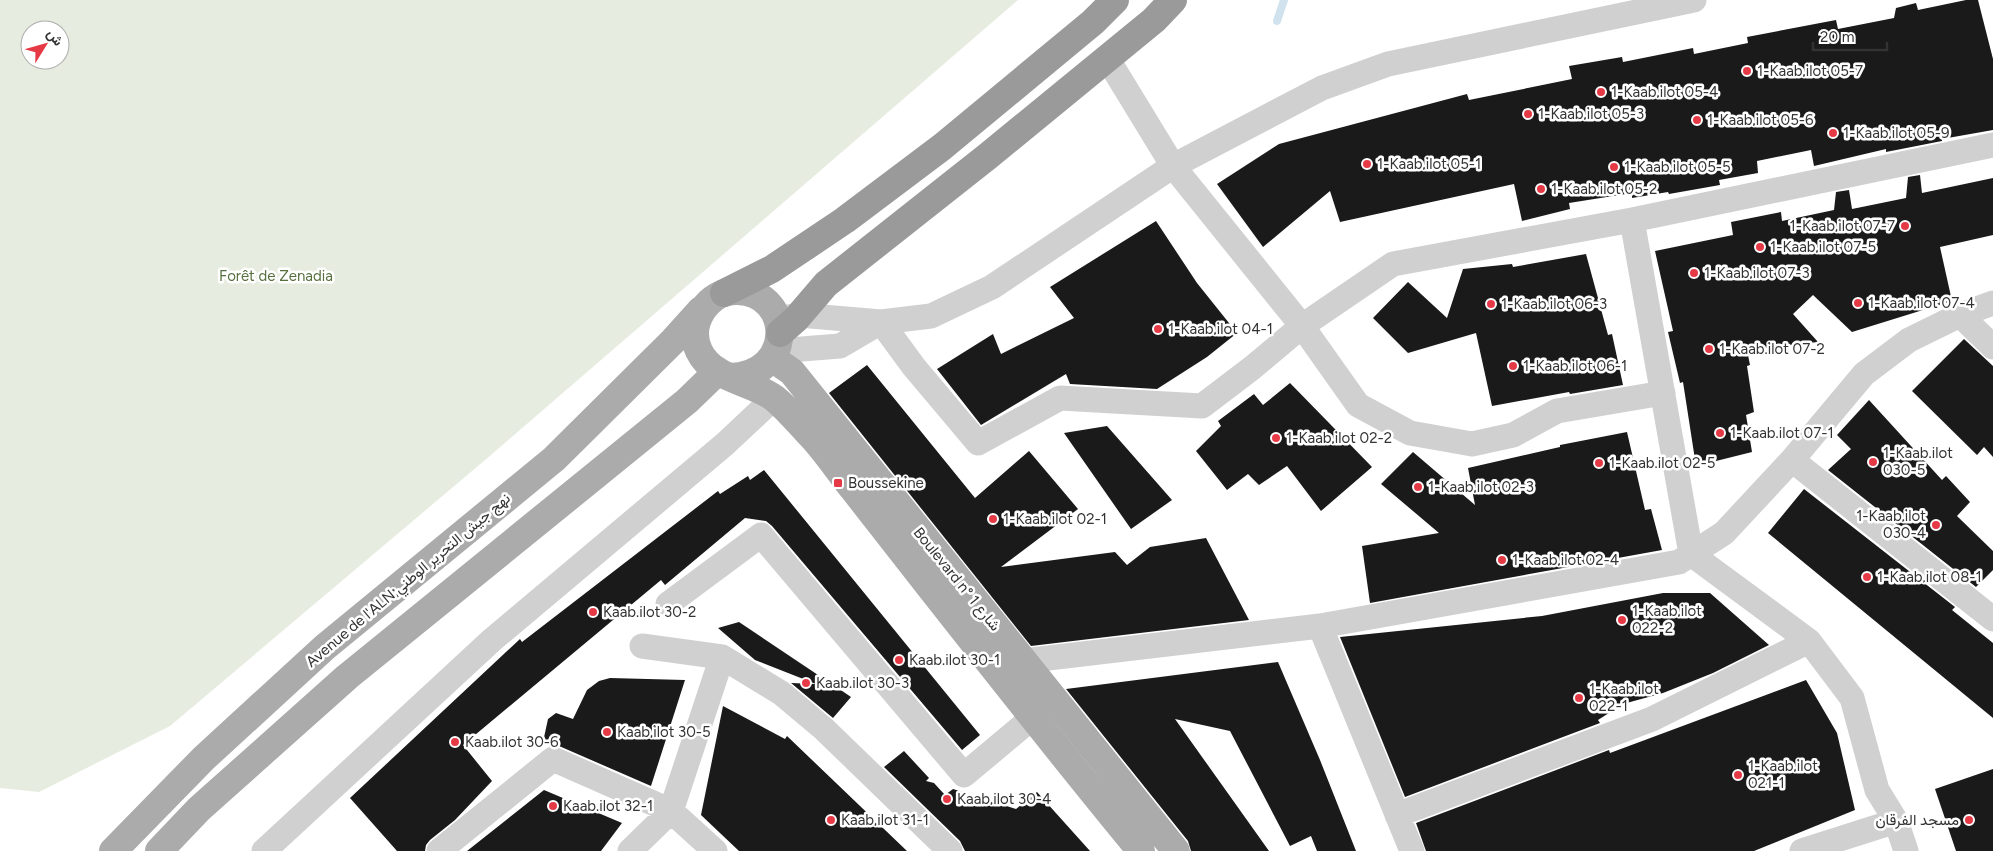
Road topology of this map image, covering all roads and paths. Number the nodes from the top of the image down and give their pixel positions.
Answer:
1 (1115, 0) edge
2 (1173, 0) edge
3 (1694, 0) edge
4 (1107, 58) junction
5 (1993, 145) edge
6 (1173, 166) junction
7 (1632, 220) junction
8 (724, 293) junction
9 (1993, 303) edge
10 (702, 309) junction
11 (1960, 315) junction
12 (881, 322) junction
13 (1302, 326) junction
14 (781, 335) junction
15 (1993, 347) edge
16 (724, 374) junction
17 (1664, 393) junction
18 (774, 398) junction
19 (1792, 460) junction
20 (1691, 554) junction
21 (668, 604) dead end
22 (1993, 619) edge
23 (1320, 626) junction
24 (1810, 641) junction
25 (642, 646) dead end
26 (722, 657) junction
27 (1023, 662) junction
28 (1032, 718) junction
29 (671, 811) junction
30 (1397, 815) junction
31 (1896, 821) junction
32 (113, 851) edge
33 (159, 851) edge
34 (264, 851) edge
35 (439, 851) edge
36 (630, 851) edge
37 (715, 851) edge
38 (950, 851) edge
39 (1141, 851) edge
40 (1176, 851) edge
41 (1412, 851) edge
42 (1802, 851) edge
43 (1885, 851) edge
44 (1906, 851) edge

1 - 8 highway
2 - 4 highway
3 - 6 street
4 - 6 street
4 - 14 highway
5 - 7 street
6 - 12 street
6 - 13 street
7 - 13 street
7 - 17 street
8 - 10 main road
8 - 14 main road
9 - 11 street
10 - 16 main road
10 - 32 main road, Avenue de l'ALN;نهج جيش التحرير الوطني
11 - 15 street
11 - 19 street
12 - 13 street
12 - 14 street
12 - 14 street
13 - 17 street
14 - 16 main road
14 - 27 main road, Boulevard n° شارع 1
16 - 18 main road, Boulevard n° شارع 1
16 - 33 main road
17 - 20 street
18 - 28 main road, Boulevard n° شارع 1
18 - 34 street
19 - 20 street
19 - 22 street
20 - 23 street
20 - 24 street
21 - 28 street
23 - 27 street
23 - 30 street
24 - 30 street
24 - 31 street
25 - 26 street
26 - 29 street
26 - 38 street
27 - 40 main road, Boulevard n° شارع 1
28 - 39 main road, Boulevard n° شارع 1
29 - 35 street
29 - 36 street
29 - 37 street
30 - 41 street
31 - 42 street
31 - 43 street
31 - 44 street

